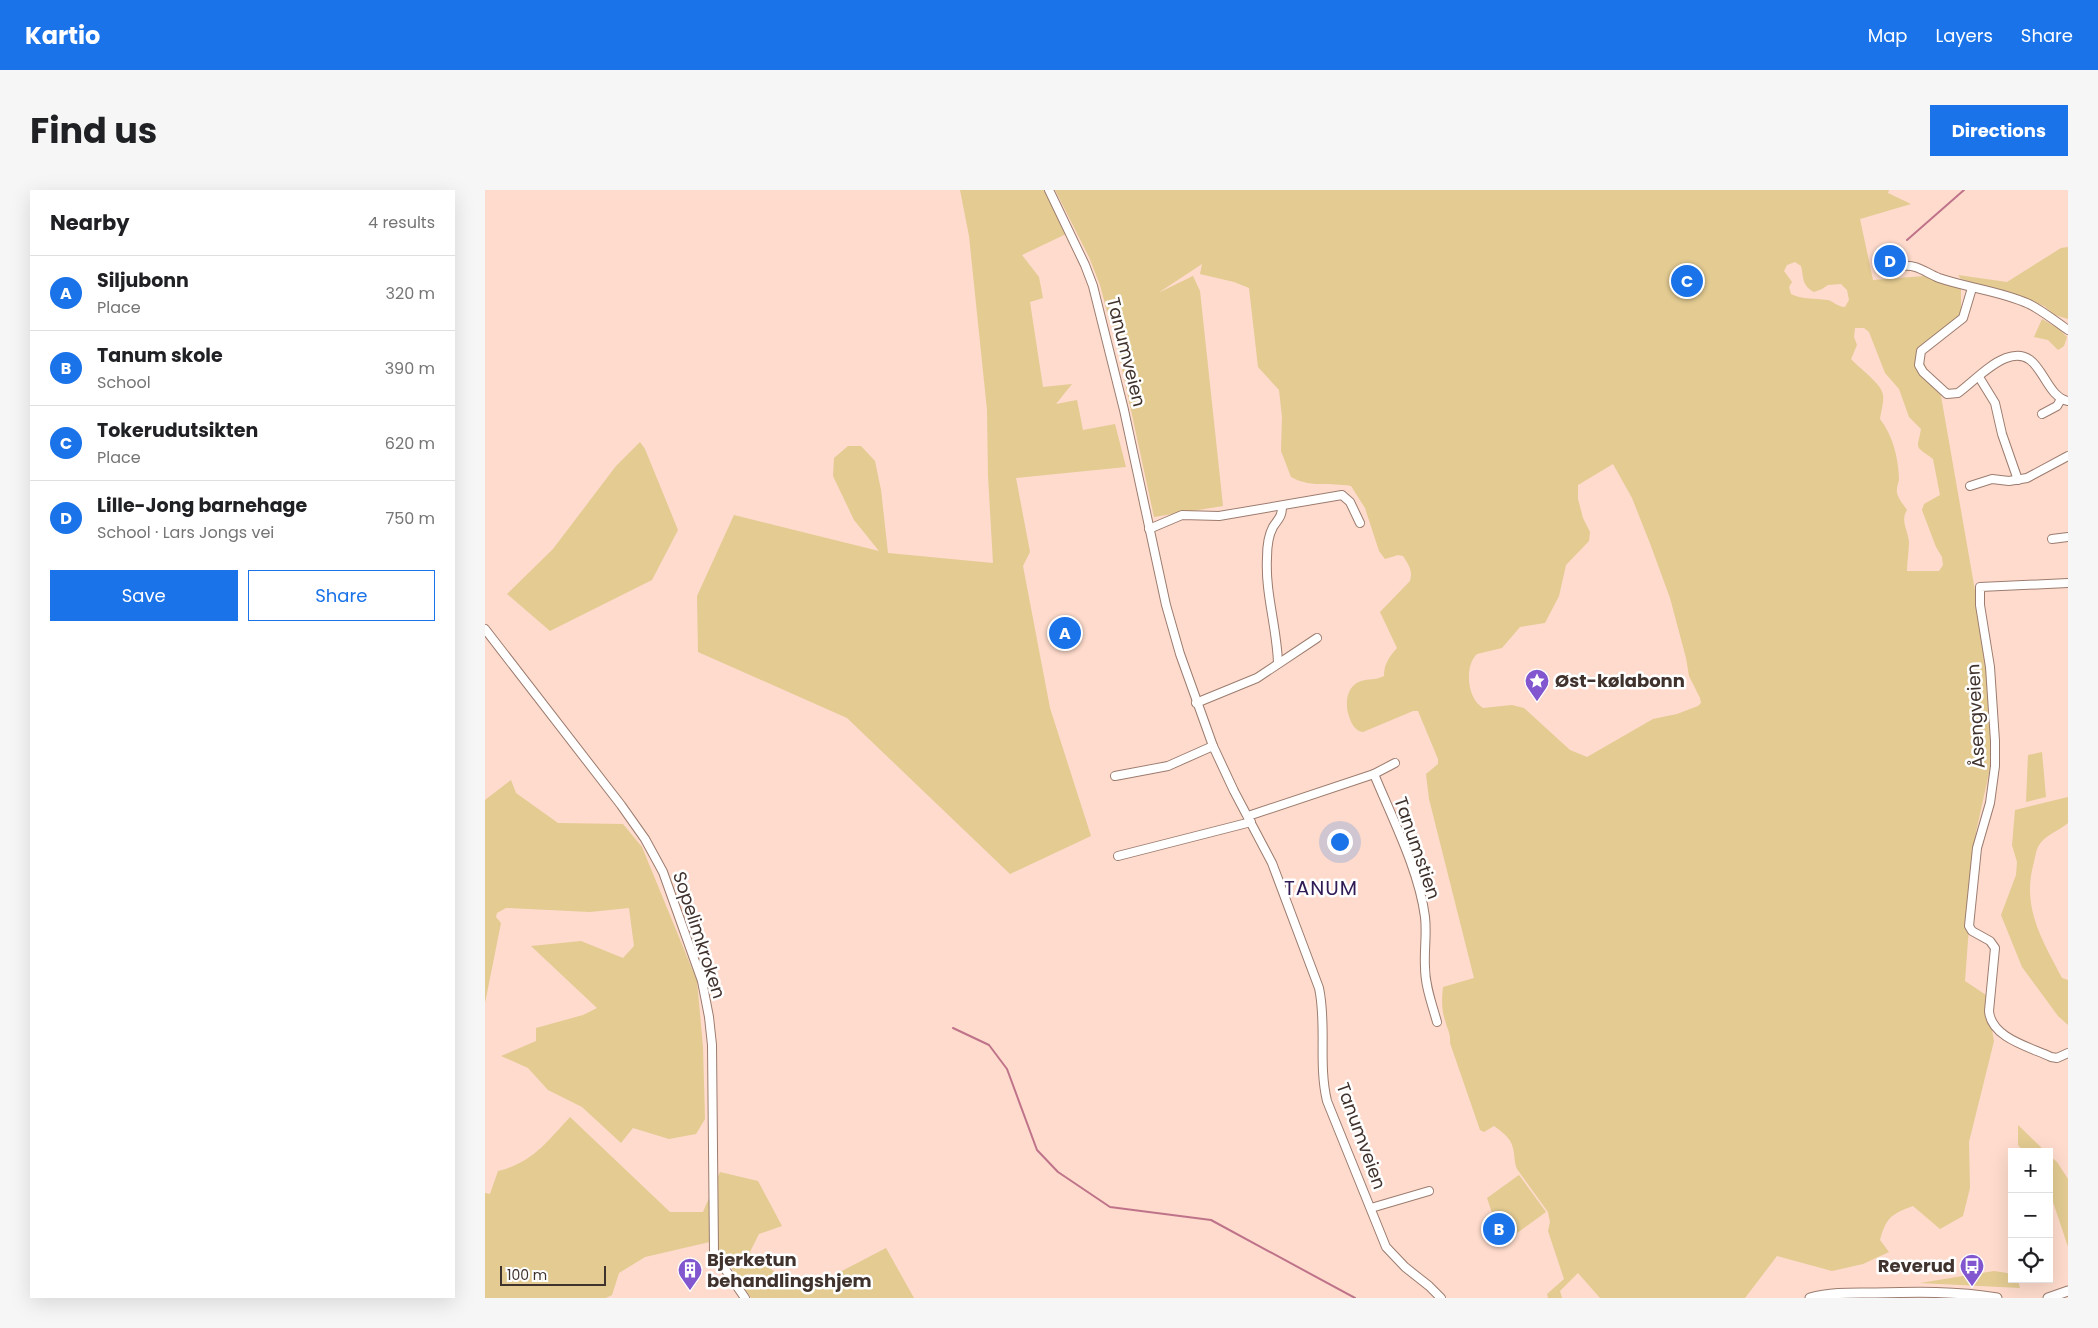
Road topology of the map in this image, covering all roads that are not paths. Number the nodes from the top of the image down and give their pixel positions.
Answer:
1 (1049, 190) edge
2 (1903, 266) dead end
3 (1972, 288) junction
4 (2068, 330) edge
5 (1979, 377) junction
6 (2065, 400) edge
7 (2042, 414) dead end
8 (2068, 456) edge
9 (2018, 480) junction
10 (1970, 486) dead end
11 (1283, 507) junction
12 (1360, 523) dead end
13 (1149, 529) junction
14 (2068, 537) edge
15 (2052, 539) dead end
16 (2068, 583) edge
17 (485, 629) edge
18 (1317, 638) dead end
19 (1278, 663) junction
20 (1197, 703) junction
21 (1213, 746) junction
22 (1395, 764) dead end
23 (1374, 774) junction
24 (1115, 776) dead end
25 (1250, 819) junction
26 (1118, 856) dead end
27 (1437, 1022) dead end
28 (2068, 1052) edge
29 (1429, 1191) dead end
30 (1371, 1208) junction
31 (2068, 1291) edge
32 (745, 1298) edge
33 (1441, 1298) edge
34 (1810, 1298) edge
35 (1997, 1298) edge
36 (2048, 1298) edge

1 - 13 street, Tanumveien
2 - 3 street
3 - 4 street
3 - 5 street
5 - 6 street
5 - 9 street
6 - 7 street
8 - 9 street
9 - 10 street
11 - 12 street
11 - 13 street
11 - 19 street
13 - 20 street, Tanumveien
14 - 15 street
16 - 28 street, Åsengveien
17 - 32 street, Sopelimkroken
18 - 19 street
19 - 20 street
20 - 21 street, Tanumveien
21 - 24 street
21 - 25 street, Tanumveien
22 - 23 street
23 - 25 street
23 - 27 street, Tanumstien
25 - 26 street
25 - 30 street, Tanumveien
29 - 30 street
30 - 33 street, Tanumveien
31 - 36 main road
34 - 35 main road

